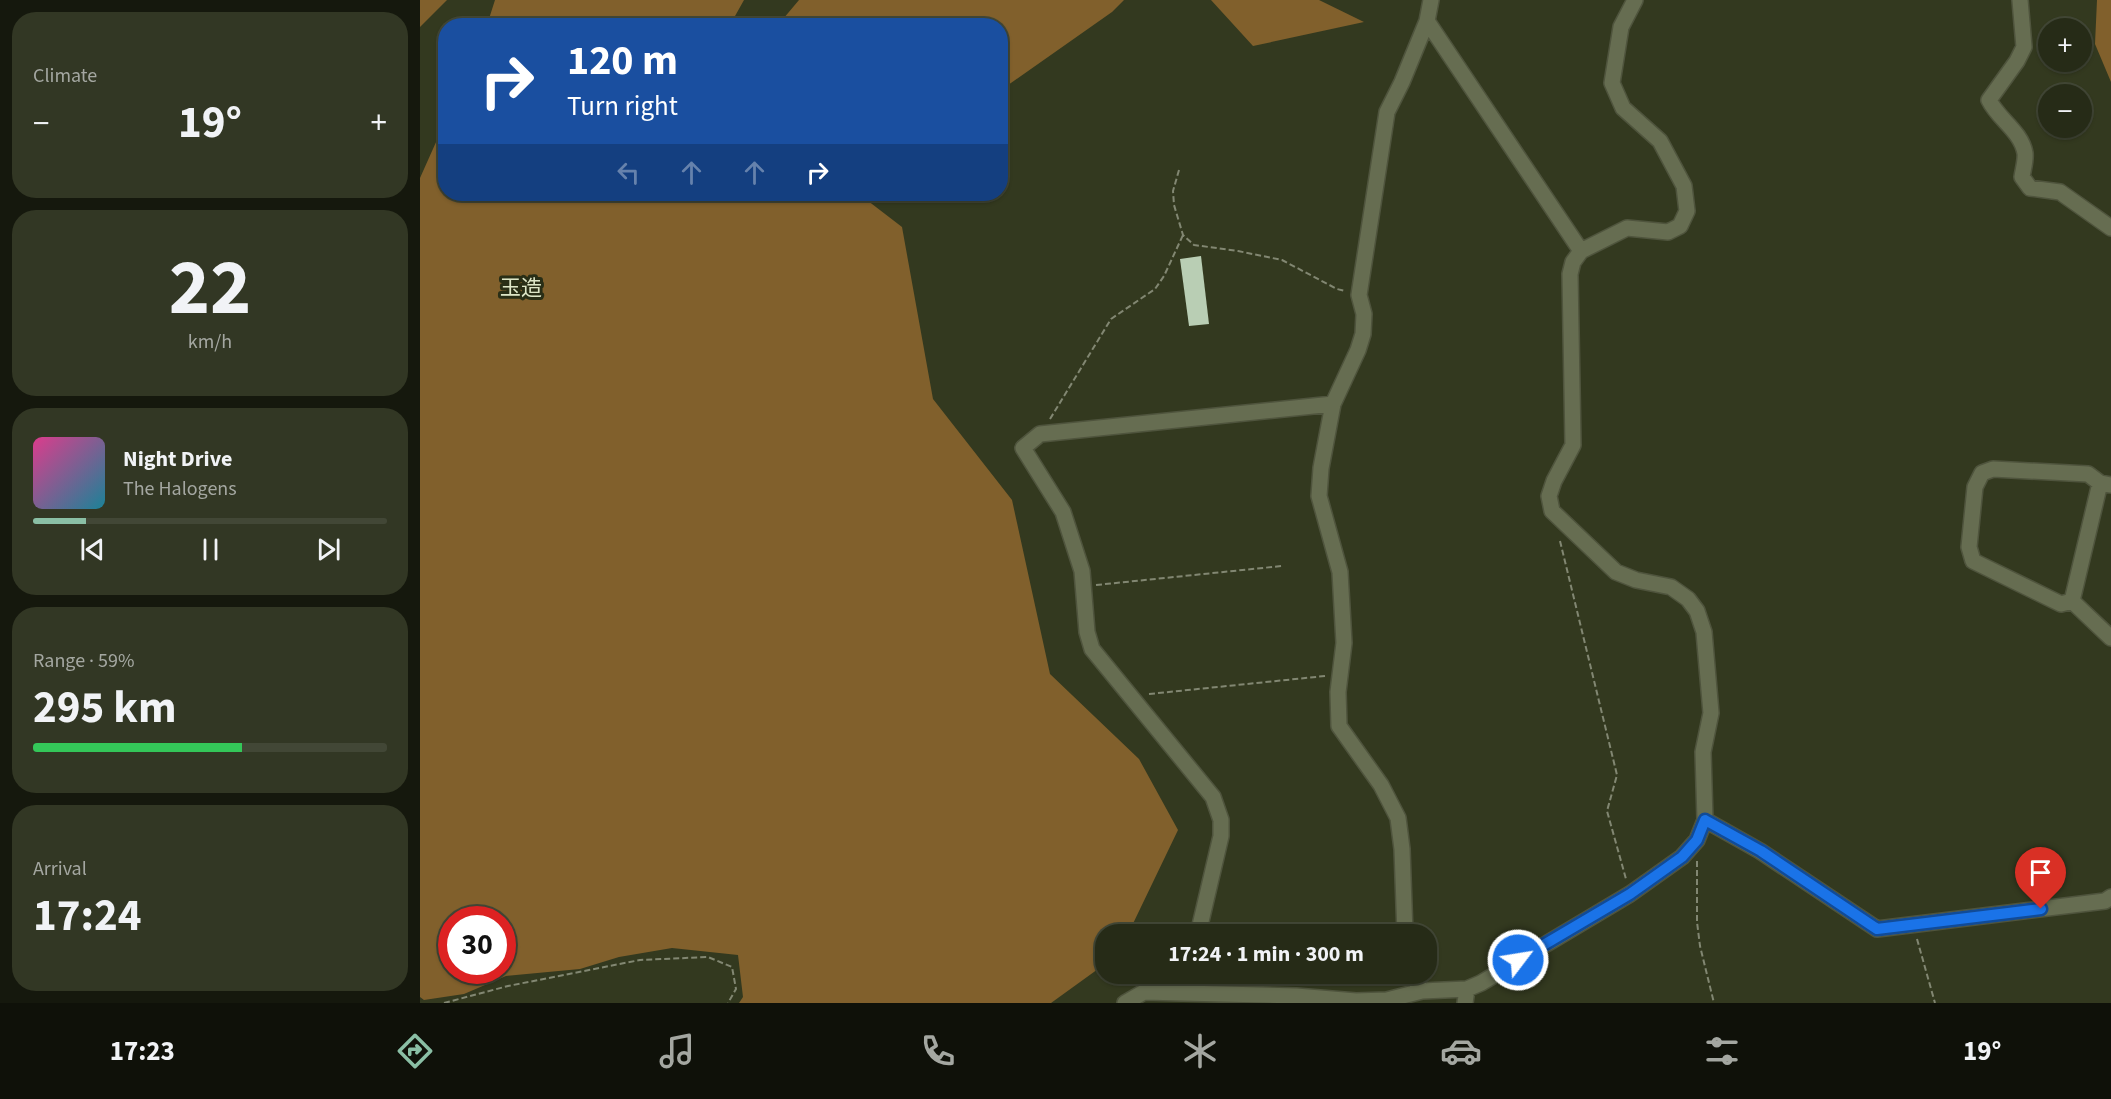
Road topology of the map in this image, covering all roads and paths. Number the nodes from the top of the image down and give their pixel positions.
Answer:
1 (1431, 0) edge
2 (1635, 0) edge
3 (2020, 0) edge
4 (1427, 21) junction
5 (1179, 170) dead end
6 (2111, 228) edge
7 (1183, 235) junction
8 (1581, 251) junction
9 (1359, 295) junction
10 (1334, 404) junction
11 (1040, 434) junction
12 (2106, 484) edge
13 (1560, 541) dead end
14 (1282, 566) dead end
15 (1084, 586) junction
16 (2073, 601) junction
17 (2111, 638) edge
18 (1340, 674) junction
19 (1130, 696) junction
20 (1705, 820) junction
21 (1697, 840) junction
22 (1630, 894) junction
23 (2111, 897) edge
24 (1200, 924) edge
25 (1405, 924) edge
26 (1913, 924) junction
27 (1177, 984) edge
28 (1417, 984) edge
29 (1422, 991) junction
30 (1144, 992) junction
31 (1466, 996) edge
32 (1296, 1000) edge
33 (444, 1003) edge
34 (728, 1003) edge
35 (1125, 1003) edge
36 (1714, 1003) edge
37 (1935, 1003) edge

1 - 4 street
2 - 8 street
3 - 6 street
4 - 8 street
4 - 9 street
5 - 7 path
7 - 9 path
7 - 11 path
8 - 20 street
9 - 10 street
10 - 11 street
10 - 18 street
11 - 15 street
12 - 16 street
12 - 16 street
13 - 22 path
14 - 15 path
15 - 19 street
16 - 17 street
18 - 19 path
18 - 25 street
19 - 24 street
20 - 21 street
20 - 26 street
21 - 22 street
21 - 36 path
22 - 31 street
23 - 26 street
26 - 37 path
27 - 30 street
28 - 29 street
29 - 31 street
29 - 32 street
30 - 32 street
30 - 35 street
33 - 34 path

